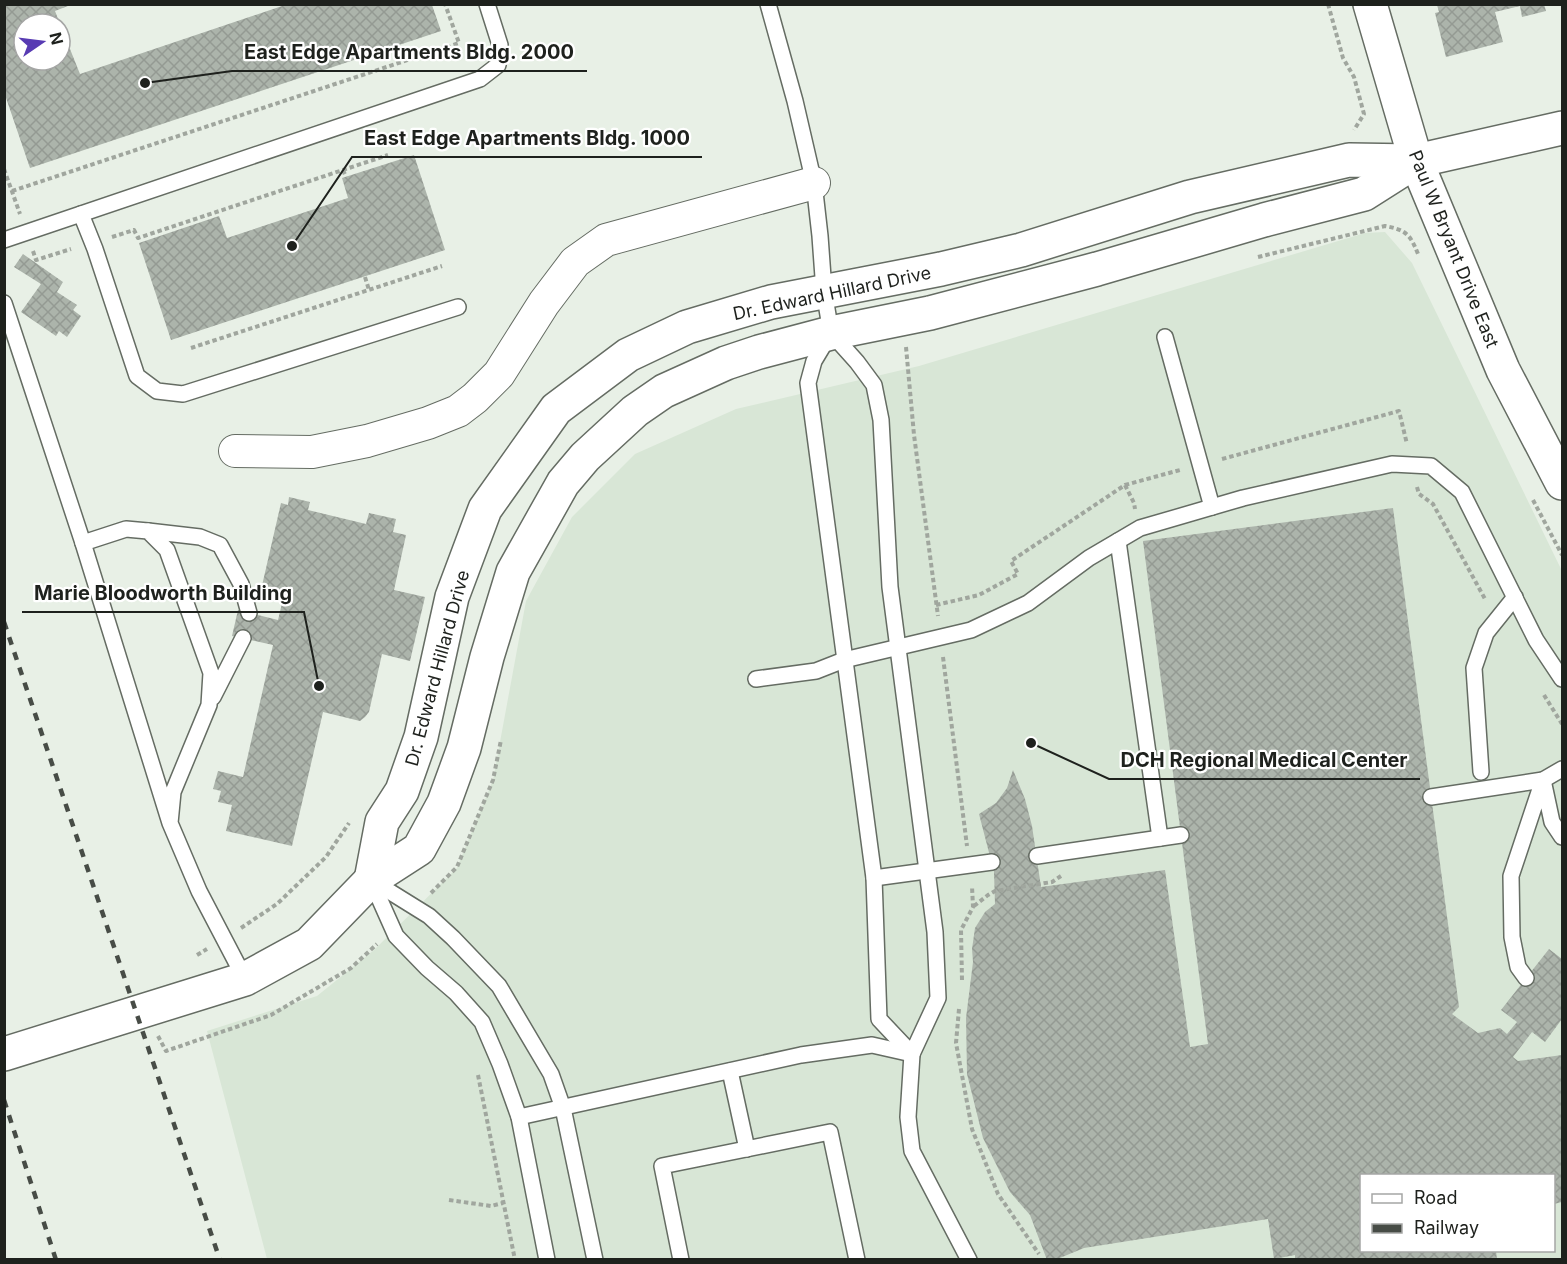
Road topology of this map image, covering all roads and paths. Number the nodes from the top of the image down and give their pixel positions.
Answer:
1 (446, 4) edge
2 (487, 4) edge
3 (768, 4) edge
4 (1329, 4) edge
5 (1370, 4) edge
6 (1563, 128) edge
7 (1352, 132) dead end
8 (388, 155) dead end
9 (1416, 161) junction
10 (4, 169) edge
11 (343, 170) junction
12 (346, 177) dead end
13 (814, 183) junction
14 (12, 191) junction
15 (81, 214) junction
16 (21, 216) dead end
17 (1402, 229) dead end
18 (105, 239) dead end
19 (4, 240) edge
20 (78, 247) dead end
21 (1253, 258) dead end
22 (36, 260) dead end
23 (441, 266) dead end
24 (365, 277) dead end
25 (369, 290) junction
26 (824, 291) junction
27 (4, 303) edge
28 (458, 307) dead end
29 (831, 333) junction
30 (906, 337) junction
31 (1165, 337) dead end
32 (191, 348) dead end
33 (857, 362) junction
34 (235, 451) dead end
35 (1201, 464) junction
36 (1413, 465) junction
37 (1563, 483) edge
38 (1212, 507) junction
39 (148, 531) junction
40 (1118, 541) junction
41 (83, 543) junction
42 (1515, 597) junction
43 (936, 605) junction
44 (249, 613) dead end
45 (1497, 620) junction
46 (941, 637) junction
47 (243, 638) dead end
48 (898, 647) junction
49 (844, 660) junction
50 (756, 679) dead end
51 (1563, 679) edge
52 (1539, 686) dead end
53 (209, 705) junction
54 (1563, 724) edge
55 (501, 738) dead end
56 (1563, 769) edge
57 (1481, 772) dead end
58 (1543, 780) junction
59 (1431, 797) dead end
60 (170, 824) junction
61 (1181, 835) dead end
62 (1563, 837) edge
63 (1160, 838) junction
64 (1037, 856) dead end
65 (992, 862) dead end
66 (969, 865) junction
67 (927, 870) junction
68 (873, 878) junction
69 (371, 880) junction
70 (416, 908) junction
71 (393, 929) junction
72 (1526, 978) dead end
73 (244, 979) junction
74 (961, 991) dead end
75 (960, 1001) dead end
76 (144, 1011) junction
77 (4, 1054) edge
78 (912, 1054) junction
79 (475, 1066) dead end
80 (730, 1071) junction
81 (563, 1108) junction
82 (519, 1117) junction
83 (747, 1149) junction
84 (449, 1200) dead end
85 (503, 1203) junction
86 (1039, 1254) dead end
87 (514, 1260) edge
88 (547, 1260) edge
89 (595, 1260) edge
90 (681, 1260) edge
91 (856, 1260) edge
92 (969, 1260) edge

1 - 14 path
2 - 15 lane
3 - 13 lane
4 - 7 path
5 - 9 street, Paul W Bryant Drive East
6 - 9 street, Dr. Edward Hillard Drive
8 - 11 path
9 - 26 street, Dr. Edward Hillard Drive
9 - 30 street, Dr. Edward Hillard Drive
9 - 37 street, Paul W Bryant Drive East
10 - 14 path
11 - 12 path
11 - 18 path
13 - 26 lane
13 - 34 street
14 - 16 path
15 - 19 lane
15 - 28 lane
17 - 21 path
20 - 22 path
23 - 25 path
24 - 25 path
25 - 32 path
26 - 29 lane
26 - 69 street, Dr. Edward Hillard Drive
27 - 41 lane
29 - 30 street, Dr. Edward Hillard Drive
29 - 33 lane
29 - 49 lane
29 - 69 street, Dr. Edward Hillard Drive
30 - 33 path
30 - 43 path
31 - 35 lane
33 - 48 lane
35 - 36 path
35 - 38 lane
35 - 43 path
36 - 38 lane
36 - 42 lane
36 - 45 path
38 - 40 lane
39 - 41 lane
39 - 44 lane
39 - 53 lane
40 - 46 lane
40 - 63 lane
41 - 60 lane
42 - 45 lane
42 - 51 lane
43 - 46 path
45 - 57 lane
46 - 48 lane
46 - 66 path
47 - 53 lane
48 - 49 lane
48 - 67 lane
49 - 50 lane
49 - 68 lane
52 - 54 path
53 - 60 lane
55 - 70 path
56 - 58 lane
58 - 59 lane
58 - 62 lane
58 - 72 lane
60 - 73 lane
61 - 63 lane
63 - 64 lane
65 - 66 lane
66 - 67 lane
66 - 74 path
67 - 68 lane
67 - 78 lane
68 - 78 lane
69 - 70 lane
69 - 71 lane
69 - 73 street, Dr. Edward Hillard Drive
70 - 81 lane
71 - 76 path
71 - 82 lane
73 - 76 street, Dr. Edward Hillard Drive
75 - 86 path
76 - 77 street, Dr. Edward Hillard Drive
78 - 80 lane
78 - 92 lane
79 - 85 path
80 - 81 lane
80 - 83 lane
81 - 82 lane
81 - 89 lane
82 - 88 lane
83 - 90 lane
83 - 91 lane
84 - 85 path
85 - 87 path

